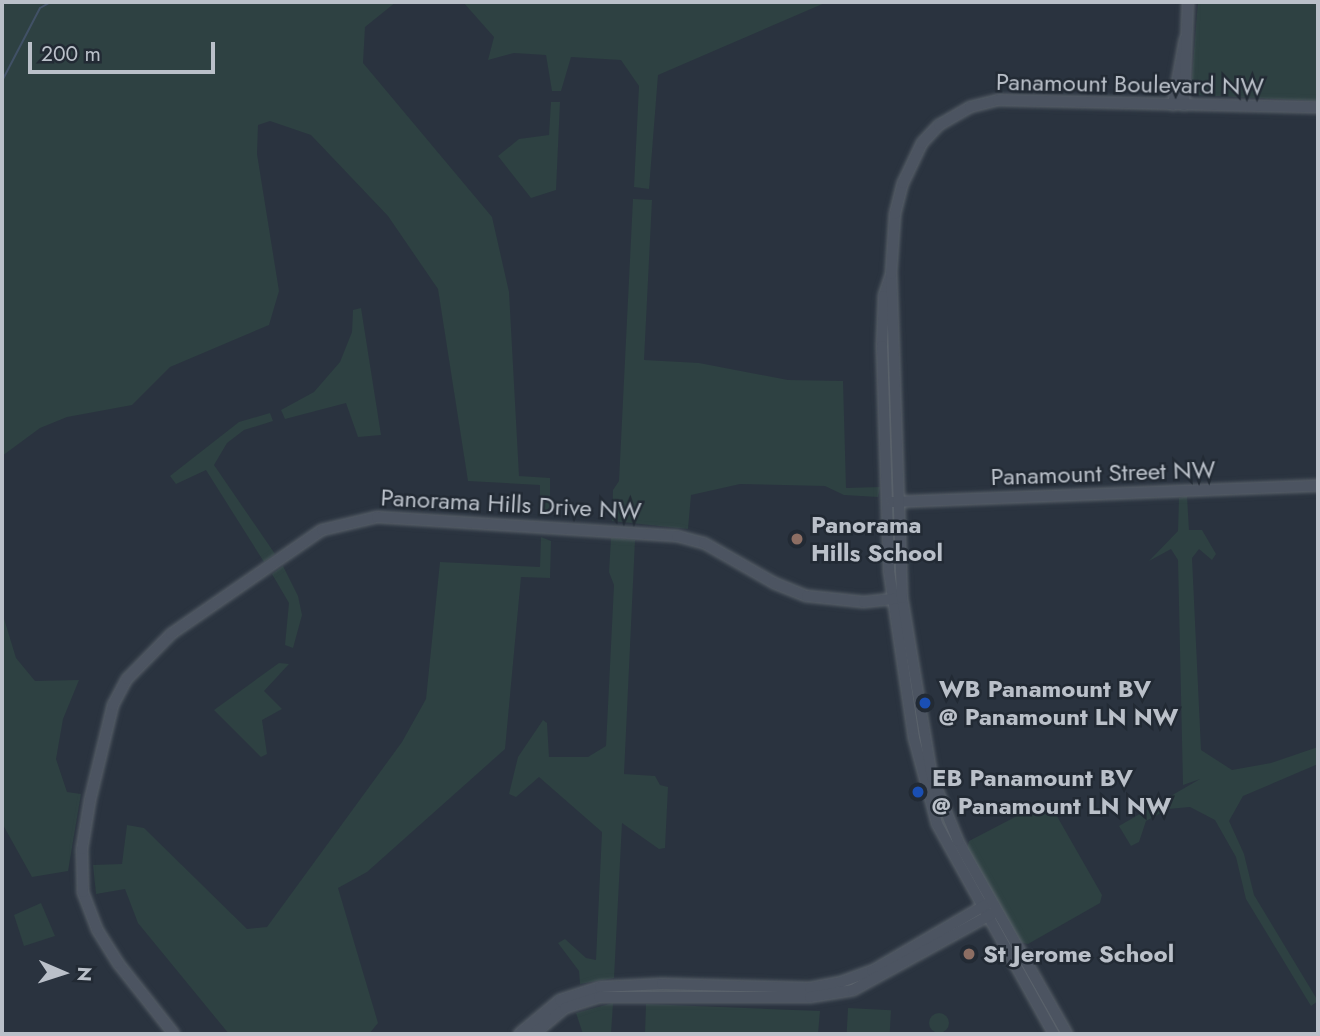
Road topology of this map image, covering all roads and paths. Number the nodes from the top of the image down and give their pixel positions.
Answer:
1 (1188, 2) edge
2 (1186, 35) junction
3 (1172, 105) junction
4 (1184, 105) junction
5 (1318, 107) edge
6 (1318, 486) edge
7 (893, 502) junction
8 (897, 599) junction
9 (989, 909) junction
10 (1051, 1018) junction
11 (174, 1034) edge
12 (519, 1034) edge
13 (534, 1034) edge
14 (1054, 1034) edge
15 (1067, 1034) edge

1 - 2 street
2 - 3 street
2 - 4 street
3 - 4 street, Panamount Boulevard NW
3 - 7 street, Panamount Boulevard NW
4 - 5 street, Panamount Boulevard NW
6 - 7 street, Panamount Street NW
7 - 8 street, Panamount Boulevard NW
8 - 9 street, Panamount Boulevard NW
8 - 11 street, Panorama Hills Drive NW
9 - 10 street, Panamount Boulevard NW
9 - 12 street
9 - 13 street
10 - 14 street, Panamount Boulevard NW
10 - 15 street, Panamount Boulevard NW

